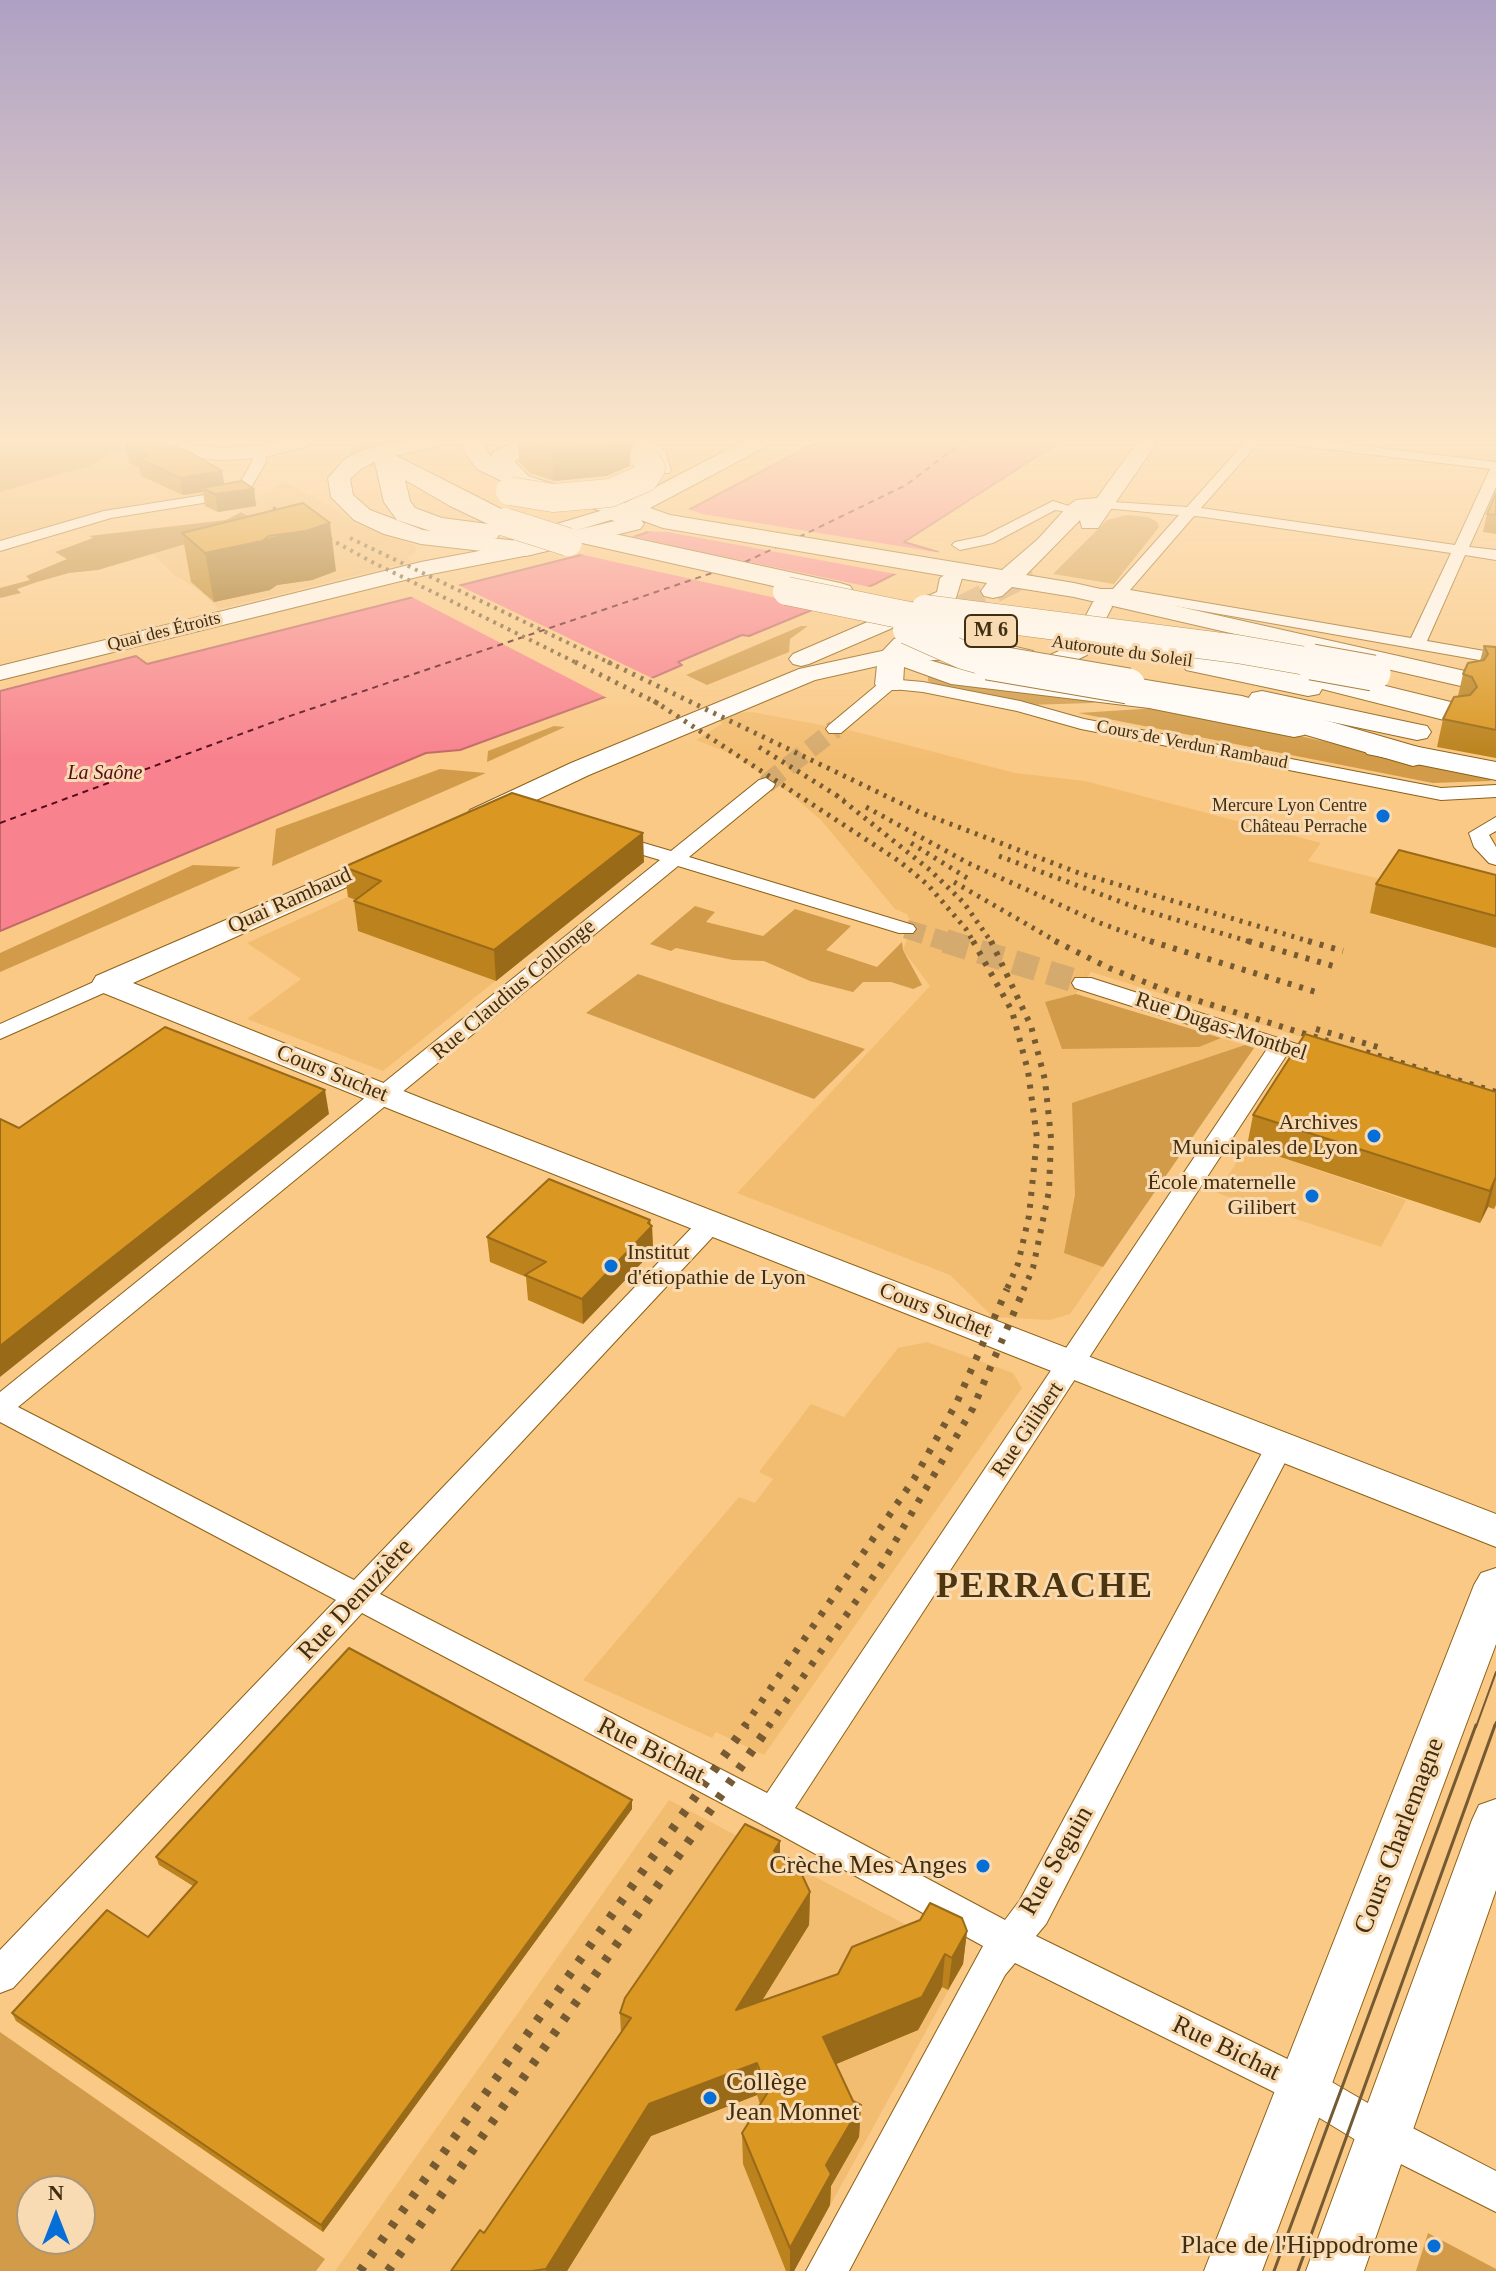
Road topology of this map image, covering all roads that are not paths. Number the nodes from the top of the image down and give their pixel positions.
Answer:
1 (417, 547) edge
2 (459, 547) edge
3 (534, 547) edge
4 (586, 547) edge
5 (638, 547) edge
6 (836, 547) edge
7 (1024, 547) edge
8 (1042, 547) edge
9 (1067, 547) edge
10 (1158, 547) edge
11 (1439, 547) edge
12 (1461, 547) edge
13 (526, 549) joint
14 (1460, 550) junction
15 (1496, 555) edge
16 (433, 557) junction
17 (950, 564) junction
18 (1032, 572) tunnel mouth
19 (1006, 577) junction
20 (787, 591) junction
21 (1110, 600) junction
22 (974, 608) junction
23 (925, 609) junction
24 (1417, 644) junction
25 (900, 651) junction
26 (991, 652) junction
27 (1199, 658) junction
28 (1496, 658) edge
29 (1056, 661) junction
30 (0, 673) edge
31 (808, 674) junction
32 (889, 684) junction
33 (704, 701) junction
34 (1020, 706) junction
35 (1194, 707) junction
36 (1454, 707) junction
37 (835, 729) tunnel mouth
38 (1413, 756) junction
39 (580, 769) junction
40 (1496, 771) edge
41 (766, 784) tunnel mouth
42 (1496, 791) edge
43 (1496, 823) edge
44 (456, 827) edge
45 (599, 836) edge
46 (415, 845) edge
47 (674, 859) junction
48 (1496, 859) edge
49 (906, 929) tunnel mouth
50 (107, 983) junction
51 (1083, 983) tunnel mouth
52 (0, 1032) edge
53 (1281, 1046) junction
54 (1320, 1058) edge
55 (386, 1096) junction
56 (711, 1223) junction
57 (1072, 1364) junction
58 (0, 1409) edge
59 (1279, 1447) junction
60 (1496, 1531) edge
61 (1496, 1585) edge
62 (358, 1598) junction
63 (773, 1813) junction
64 (1496, 1820) edge
65 (1009, 1941) junction
66 (0, 1976) edge
67 (1304, 2087) junction
68 (1383, 2134) junction
69 (1496, 2192) edge
70 (827, 2271) edge
71 (1233, 2271) edge
72 (1335, 2271) edge

1 - 16 main road
2 - 16 main road
3 - 13 main road
4 - 20 highway, Autoroute du Soleil / M 6, bridge
5 - 23 highway, Autoroute du Soleil / M 6
6 - 17 main road
7 - 17 main road
8 - 19 main road
9 - 18 main road
10 - 21 street
11 - 14 street
12 - 14 street
13 - 16 street, Quai des Étroits
14 - 15 street
14 - 24 street
16 - 30 street, Quai des Étroits
17 - 19 main road
17 - 22 main road
17 - 33 street
19 - 21 main road
19 - 22 main road
20 - 27 highway, Autoroute du Soleil / M 6, bridge
20 - 38 highway, bridge
21 - 22 main road
21 - 24 street
21 - 29 street
21 - 36 main road
22 - 25 main road
22 - 26 main road
23 - 27 highway, Autoroute du Soleil / M 6, bridge
23 - 36 highway, bridge
24 - 28 street
25 - 26 street
25 - 31 street
25 - 32 main road
25 - 33 street
25 - 35 main road
26 - 29 main road
27 - 36 highway, Autoroute du Soleil / M 6
27 - 36 highway, Autoroute du Soleil / M 6
29 - 36 main road
31 - 32 street
31 - 39 street
32 - 34 street, Cours de Verdun Rambaud
32 - 37 street
33 - 39 street
34 - 35 main road
34 - 42 street, Cours de Verdun Rambaud
35 - 38 main road
38 - 40 main road
39 - 44 street
41 - 47 street, Rue Claudius Collonge
43 - 48 street
45 - 47 street
46 - 50 street, Quai Rambaud
47 - 49 street
47 - 55 street, Rue Claudius Collonge
50 - 52 street, Quai Rambaud
50 - 55 street, Cours Suchet
51 - 53 street, Rue Dugas-Montbel
53 - 54 street, Rue Dugas-Montbel
53 - 57 street, Rue Gilibert
55 - 56 street, Cours Suchet
55 - 58 street, Rue Claudius Collonge
56 - 57 street, Cours Suchet
56 - 62 street, Rue Denuzière
57 - 59 street, Cours Suchet
57 - 63 street, Rue Gilibert
58 - 62 street, Rue Bichat
59 - 60 street, Cours Suchet
59 - 65 street, Rue Seguin
61 - 67 street, Cours Charlemagne
62 - 63 street, Rue Bichat
62 - 66 street, Rue Denuzière
63 - 65 street, Rue Bichat
64 - 68 street
65 - 67 street, Rue Bichat
65 - 70 street, Rue Seguin
67 - 68 street
67 - 71 street, Cours Charlemagne
68 - 69 street
68 - 72 street

